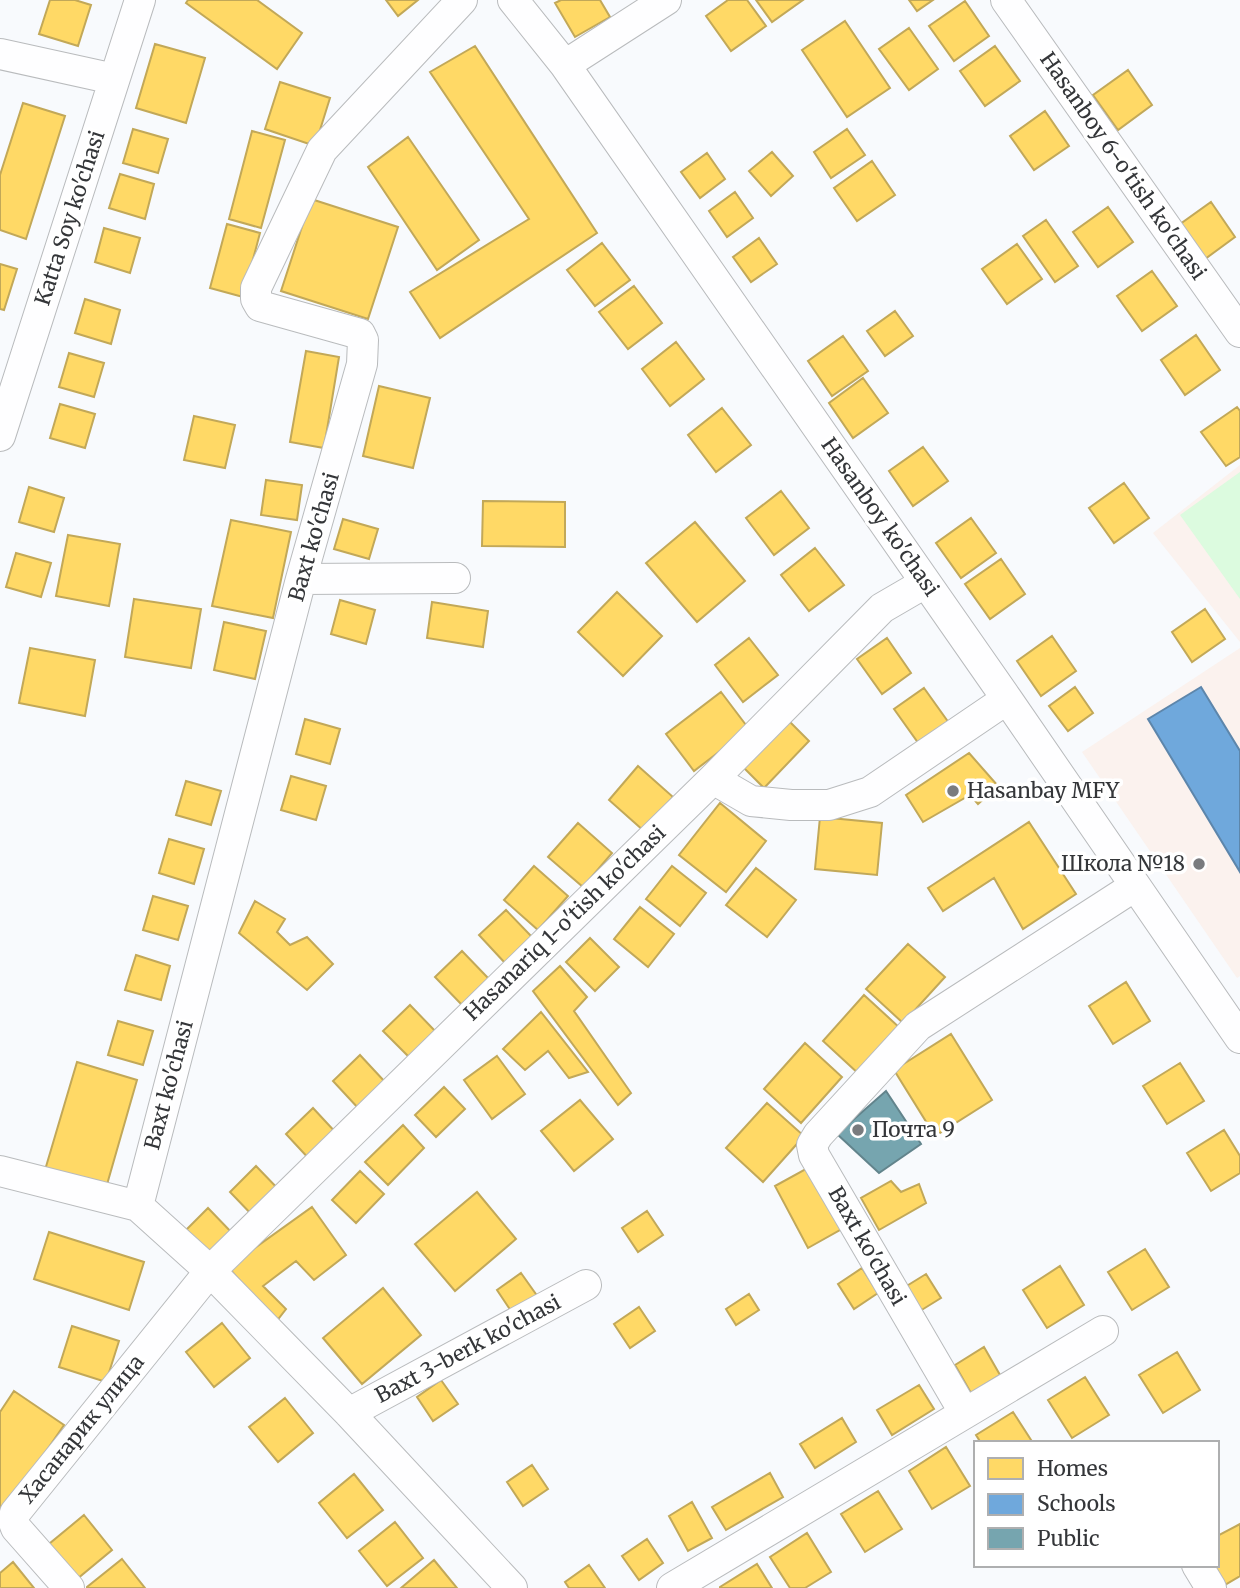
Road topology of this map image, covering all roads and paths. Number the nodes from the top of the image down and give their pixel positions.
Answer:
1 (140, 0) edge
2 (462, 0) edge
3 (513, 0) edge
4 (666, 0) edge
5 (1006, 0) edge
6 (0, 54) edge
7 (565, 65) junction
8 (114, 79) junction
9 (1240, 332) edge
10 (0, 436) edge
11 (455, 578) dead end
12 (302, 579) junction
13 (925, 583) junction
14 (1007, 699) junction
15 (713, 779) junction
16 (1135, 886) junction
17 (1235, 1019) edge
18 (0, 1171) edge
19 (138, 1206) junction
20 (210, 1271) junction
21 (586, 1285) dead end
22 (1102, 1331) dead end
23 (964, 1412) junction
24 (349, 1413) junction
25 (1198, 1567) edge
26 (69, 1588) edge
27 (512, 1588) edge
28 (672, 1588) edge
29 (1211, 1588) edge

1 - 8 street, Katta Soy ko'chasi
2 - 12 street, Baxt ko'chasi
3 - 7 street, Hasanboy ko'chasi
4 - 7 street
5 - 9 street, Hasanboy 6-o'tish ko'chasi
6 - 8 street
7 - 13 street, Hasanboy ko'chasi
8 - 10 street, Katta Soy ko'chasi
11 - 12 street
12 - 19 street, Baxt ko'chasi
13 - 14 street, Hasanboy ko'chasi
13 - 15 street, Hasanariq 1-o'tish ko'chasi
14 - 15 street
14 - 16 street, Hasanboy ko'chasi
15 - 20 street, Hasanariq 1-o'tish ko'chasi
16 - 17 street, Hasanboy ko'chasi
16 - 23 street, Baxt ko'chasi
18 - 19 street
19 - 20 street
20 - 24 street
20 - 26 street, Хасанарик улица
21 - 24 street, Baxt 3-berk ko'chasi
22 - 23 street
23 - 28 street
24 - 27 street
25 - 29 street

